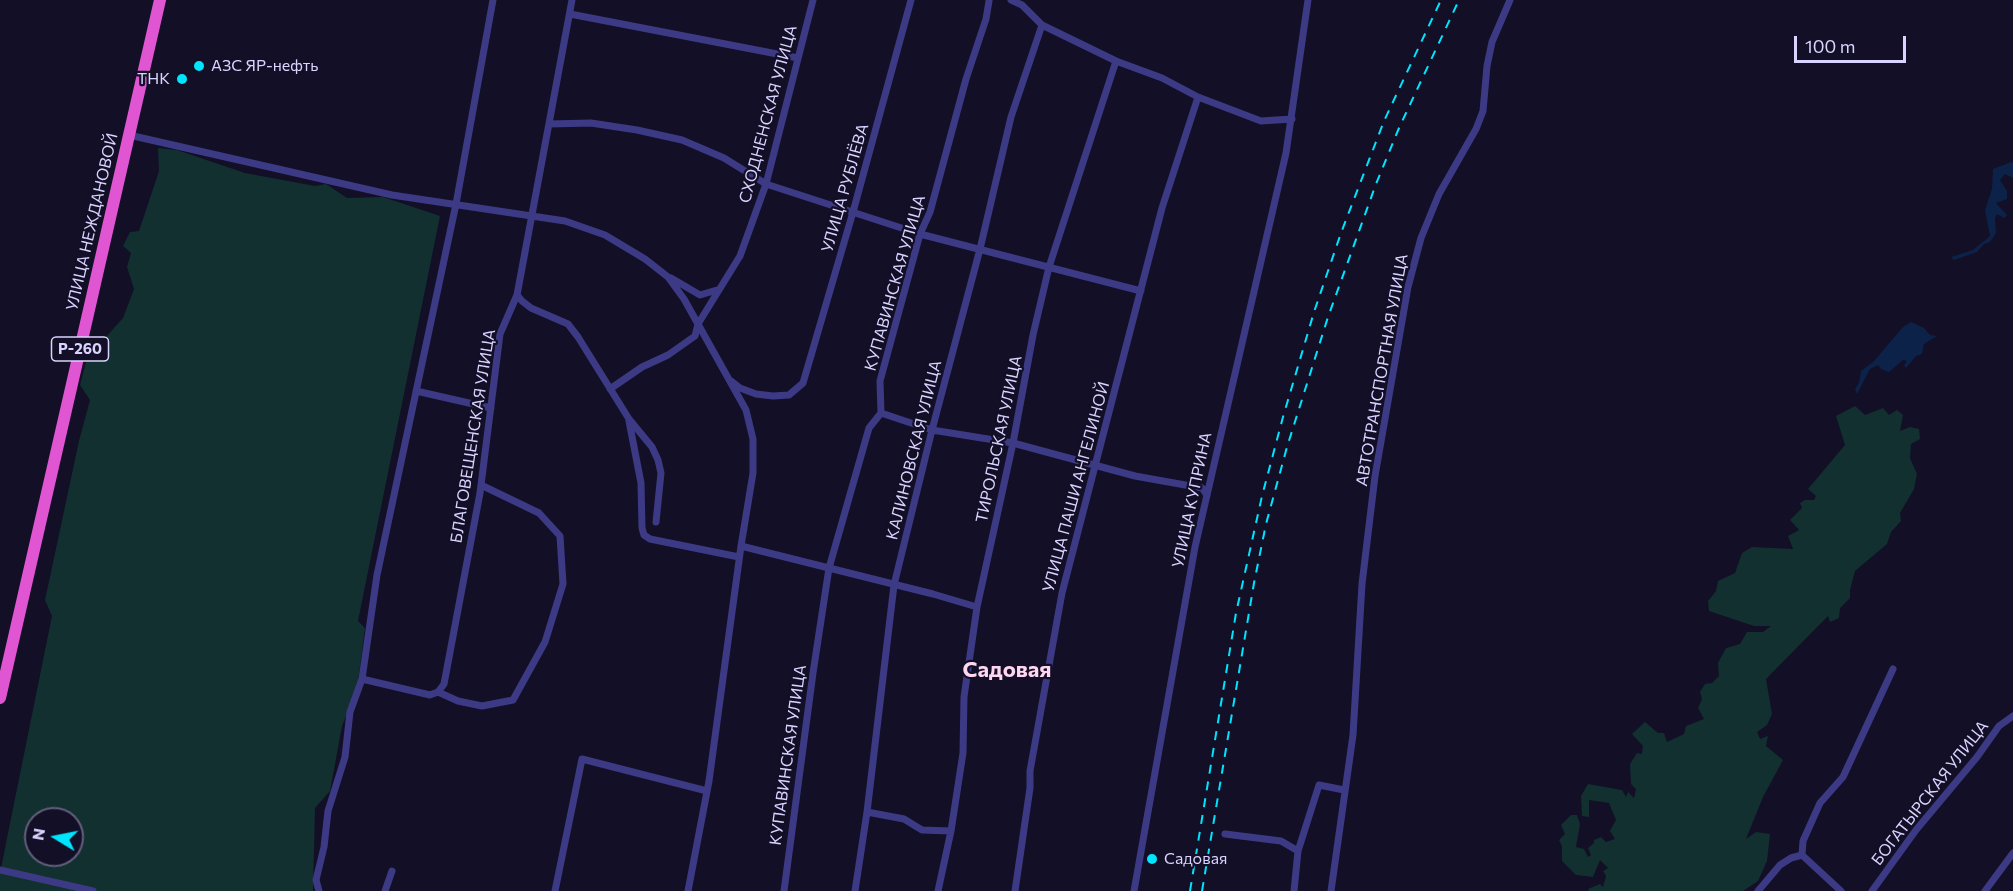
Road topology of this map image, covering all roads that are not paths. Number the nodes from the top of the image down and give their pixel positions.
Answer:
1 (160, 0) edge
2 (493, 0) edge
3 (572, 0) edge
4 (813, 0) edge
5 (911, 0) edge
6 (991, 0) edge
7 (1011, 0) edge
8 (1308, 0) edge
9 (1510, 0) edge
10 (570, 14) junction
11 (1042, 25) junction
12 (798, 57) junction
13 (1116, 61) junction
14 (1198, 97) junction
15 (1292, 119) junction
16 (549, 124) junction
17 (129, 135) junction
18 (766, 184) junction
19 (456, 204) junction
20 (853, 212) junction
21 (532, 215) junction
22 (920, 234) junction
23 (980, 249) junction
24 (1049, 267) junction
25 (668, 277) junction
26 (717, 290) junction
27 (1141, 291) junction
28 (517, 295) junction
29 (698, 324) junction
30 (728, 378) junction
31 (610, 389) junction
32 (416, 391) junction
33 (491, 408) junction
34 (881, 413) junction
35 (629, 419) junction
36 (932, 430) junction
37 (643, 436) junction
38 (634, 441) junction
39 (1013, 443) junction
40 (1095, 466) junction
41 (481, 485) junction
42 (1207, 495) junction
43 (656, 522) dead end
44 (741, 546) junction
45 (740, 557) junction
46 (829, 568) junction
47 (894, 585) junction
48 (977, 607) junction
49 (1893, 669) dead end
50 (362, 679) junction
51 (438, 692) junction
52 (0, 698) edge
53 (2013, 716) edge
54 (1344, 790) junction
55 (708, 791) junction
56 (867, 812) junction
57 (951, 831) junction
58 (1225, 834) dead end
59 (1298, 851) junction
60 (2013, 853) edge
61 (1802, 855) junction
62 (0, 870) edge
63 (392, 871) dead end
64 (93, 891) edge
65 (319, 891) edge
66 (385, 891) edge
67 (555, 891) edge
68 (688, 891) edge
69 (784, 891) edge
70 (855, 891) edge
71 (938, 891) edge
72 (1015, 891) edge
73 (1134, 891) edge
74 (1294, 891) edge
75 (1331, 891) edge
76 (1758, 891) edge
77 (1841, 891) edge
78 (1872, 891) edge
79 (1985, 891) edge

1 - 17 highway, УЛИЦА НЕЖДАНОВОЙ / Р-260
2 - 19 street
3 - 10 street, БЛАГОВЕЩЕНСКАЯ УЛИЦА
4 - 12 street, СХОДНЕНСКАЯ УЛИЦА
5 - 20 street, УЛИЦА РУБЛЁВА
6 - 22 street, КУПАВИНСКАЯ УЛИЦА
7 - 11 street
8 - 15 street, УЛИЦА КУПРИНА
9 - 54 street, АВТОТРАНСПОРТНАЯ УЛИЦА
10 - 12 street
10 - 16 street, БЛАГОВЕЩЕНСКАЯ УЛИЦА
11 - 13 street
11 - 23 street, КАЛИНОВСКАЯ УЛИЦА
12 - 18 street, СХОДНЕНСКАЯ УЛИЦА
13 - 14 street
13 - 24 street, ТИРОЛЬСКАЯ УЛИЦА
14 - 15 street
14 - 27 street, УЛИЦА ПАШИ АНГЕЛИНОЙ
15 - 42 street, УЛИЦА КУПРИНА
16 - 18 street
16 - 21 street, БЛАГОВЕЩЕНСКАЯ УЛИЦА
17 - 19 street
17 - 52 highway, УЛИЦА НЕЖДАНОВОЙ / Р-260
18 - 20 street
18 - 26 street, СХОДНЕНСКАЯ УЛИЦА
19 - 21 street
19 - 32 street
20 - 22 street
20 - 30 street, УЛИЦА РУБЛЁВА
21 - 25 street
21 - 28 street, БЛАГОВЕЩЕНСКАЯ УЛИЦА
22 - 23 street
22 - 34 street, КУПАВИНСКАЯ УЛИЦА
23 - 24 street
23 - 36 street, КАЛИНОВСКАЯ УЛИЦА
24 - 27 street
24 - 39 street, ТИРОЛЬСКАЯ УЛИЦА
25 - 26 street
25 - 29 street
26 - 29 street, СХОДНЕНСКАЯ УЛИЦА
27 - 40 street, УЛИЦА ПАШИ АНГЕЛИНОЙ
28 - 31 street
28 - 33 street, БЛАГОВЕЩЕНСКАЯ УЛИЦА
29 - 30 street
29 - 31 street, СХОДНЕНСКАЯ УЛИЦА
30 - 44 street
31 - 35 street
32 - 33 street
32 - 50 street
33 - 41 street, БЛАГОВЕЩЕНСКАЯ УЛИЦА
34 - 36 street
34 - 46 street, КУПАВИНСКАЯ УЛИЦА
35 - 37 street
35 - 38 street
36 - 39 street
36 - 47 street, КАЛИНОВСКАЯ УЛИЦА
37 - 38 street
37 - 43 street
38 - 45 street
39 - 40 street
39 - 48 street, ТИРОЛЬСКАЯ УЛИЦА
40 - 42 street
40 - 72 street, УЛИЦА ПАШИ АНГЕЛИНОЙ
41 - 51 street, БЛАГОВЕЩЕНСКАЯ УЛИЦА
41 - 51 street
42 - 73 street, УЛИЦА КУПРИНА
44 - 45 street
44 - 46 street
45 - 55 street
46 - 47 street
46 - 69 street, КУПАВИНСКАЯ УЛИЦА
47 - 48 street
47 - 56 street, КАЛИНОВСКАЯ УЛИЦА
48 - 57 street, ТИРОЛЬСКАЯ УЛИЦА
49 - 61 street
50 - 51 street
50 - 65 street
53 - 78 street, БОГАТЫРСКАЯ УЛИЦА
54 - 59 street
54 - 75 street, АВТОТРАНСПОРТНАЯ УЛИЦА
55 - 67 street
55 - 68 street
56 - 57 street
56 - 70 street, КАЛИНОВСКАЯ УЛИЦА
57 - 71 street, ТИРОЛЬСКАЯ УЛИЦА
58 - 59 street
59 - 74 street
60 - 79 street
61 - 76 street
61 - 77 street
62 - 64 street
63 - 66 street

